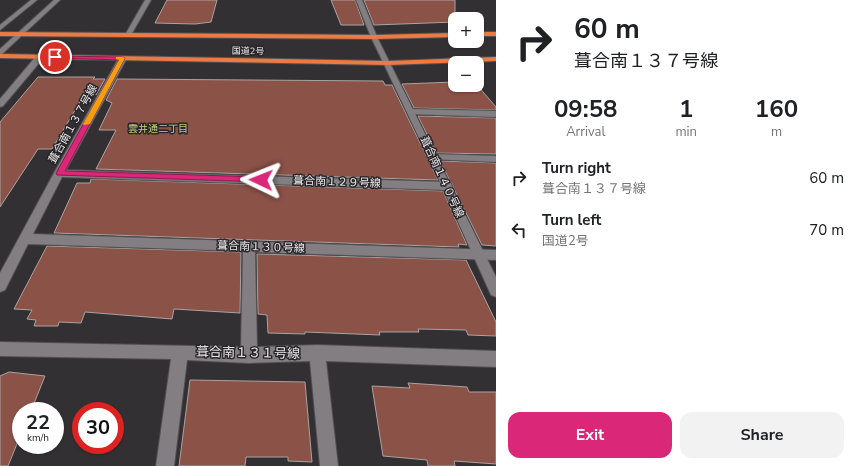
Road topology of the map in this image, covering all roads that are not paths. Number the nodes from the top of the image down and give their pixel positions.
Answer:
1 (34, 0) edge
2 (57, 0) edge
3 (148, 0) edge
4 (359, 0) edge
5 (0, 28) edge
6 (0, 34) edge
7 (19, 34) junction
8 (484, 34) edge
9 (496, 34) edge
10 (128, 35) junction
11 (448, 35) edge
12 (374, 37) junction
13 (0, 53) edge
14 (0, 56) edge
15 (41, 56) junction
16 (123, 58) junction
17 (496, 59) edge
18 (388, 63) junction
19 (0, 104) edge
20 (412, 112) junction
21 (496, 114) edge
22 (433, 157) junction
23 (496, 159) edge
24 (60, 173) junction
25 (447, 186) junction
26 (25, 239) junction
27 (249, 246) junction
28 (478, 254) junction
29 (496, 255) edge
30 (0, 286) edge
31 (496, 291) edge
32 (0, 349) edge
33 (180, 352) junction
34 (317, 353) junction
35 (249, 355) junction
36 (496, 359) edge
37 (166, 466) edge
38 (329, 466) edge

1 - 5 street
2 - 7 street
3 - 10 street
4 - 12 street, 葺合南１４０号線
6 - 7 highway, 国道2号
7 - 10 highway, 国道2号
7 - 13 street
8 - 9 highway
10 - 12 highway, 国道2号
11 - 12 highway, 国道2号
12 - 18 street, 葺合南１４０号線
14 - 15 highway, 国道2号
15 - 16 highway, 国道2号
15 - 19 street
16 - 18 highway, 国道2号
16 - 24 street, 葺合南１３７号線
17 - 18 highway, 国道2号
18 - 20 street, 葺合南１４０号線
20 - 21 street
20 - 22 street, 葺合南１４０号線
22 - 23 street
22 - 25 street, 葺合南１４０号線
24 - 25 street, 葺合南１２９号線
24 - 26 street, 葺合南１３７号線
25 - 28 street, 葺合南１４０号線
26 - 27 street, 葺合南１３０号線
26 - 30 street, 葺合南１３７号線
27 - 28 street, 葺合南１３０号線
27 - 35 street
28 - 29 street, 葺合南１３０号線
28 - 31 street, 葺合南１４０号線
32 - 33 street, 葺合南１３１号線
33 - 35 street, 葺合南１３１号線
33 - 37 street
34 - 35 street, 葺合南１３１号線
34 - 36 street, 葺合南１３１号線
34 - 38 street

